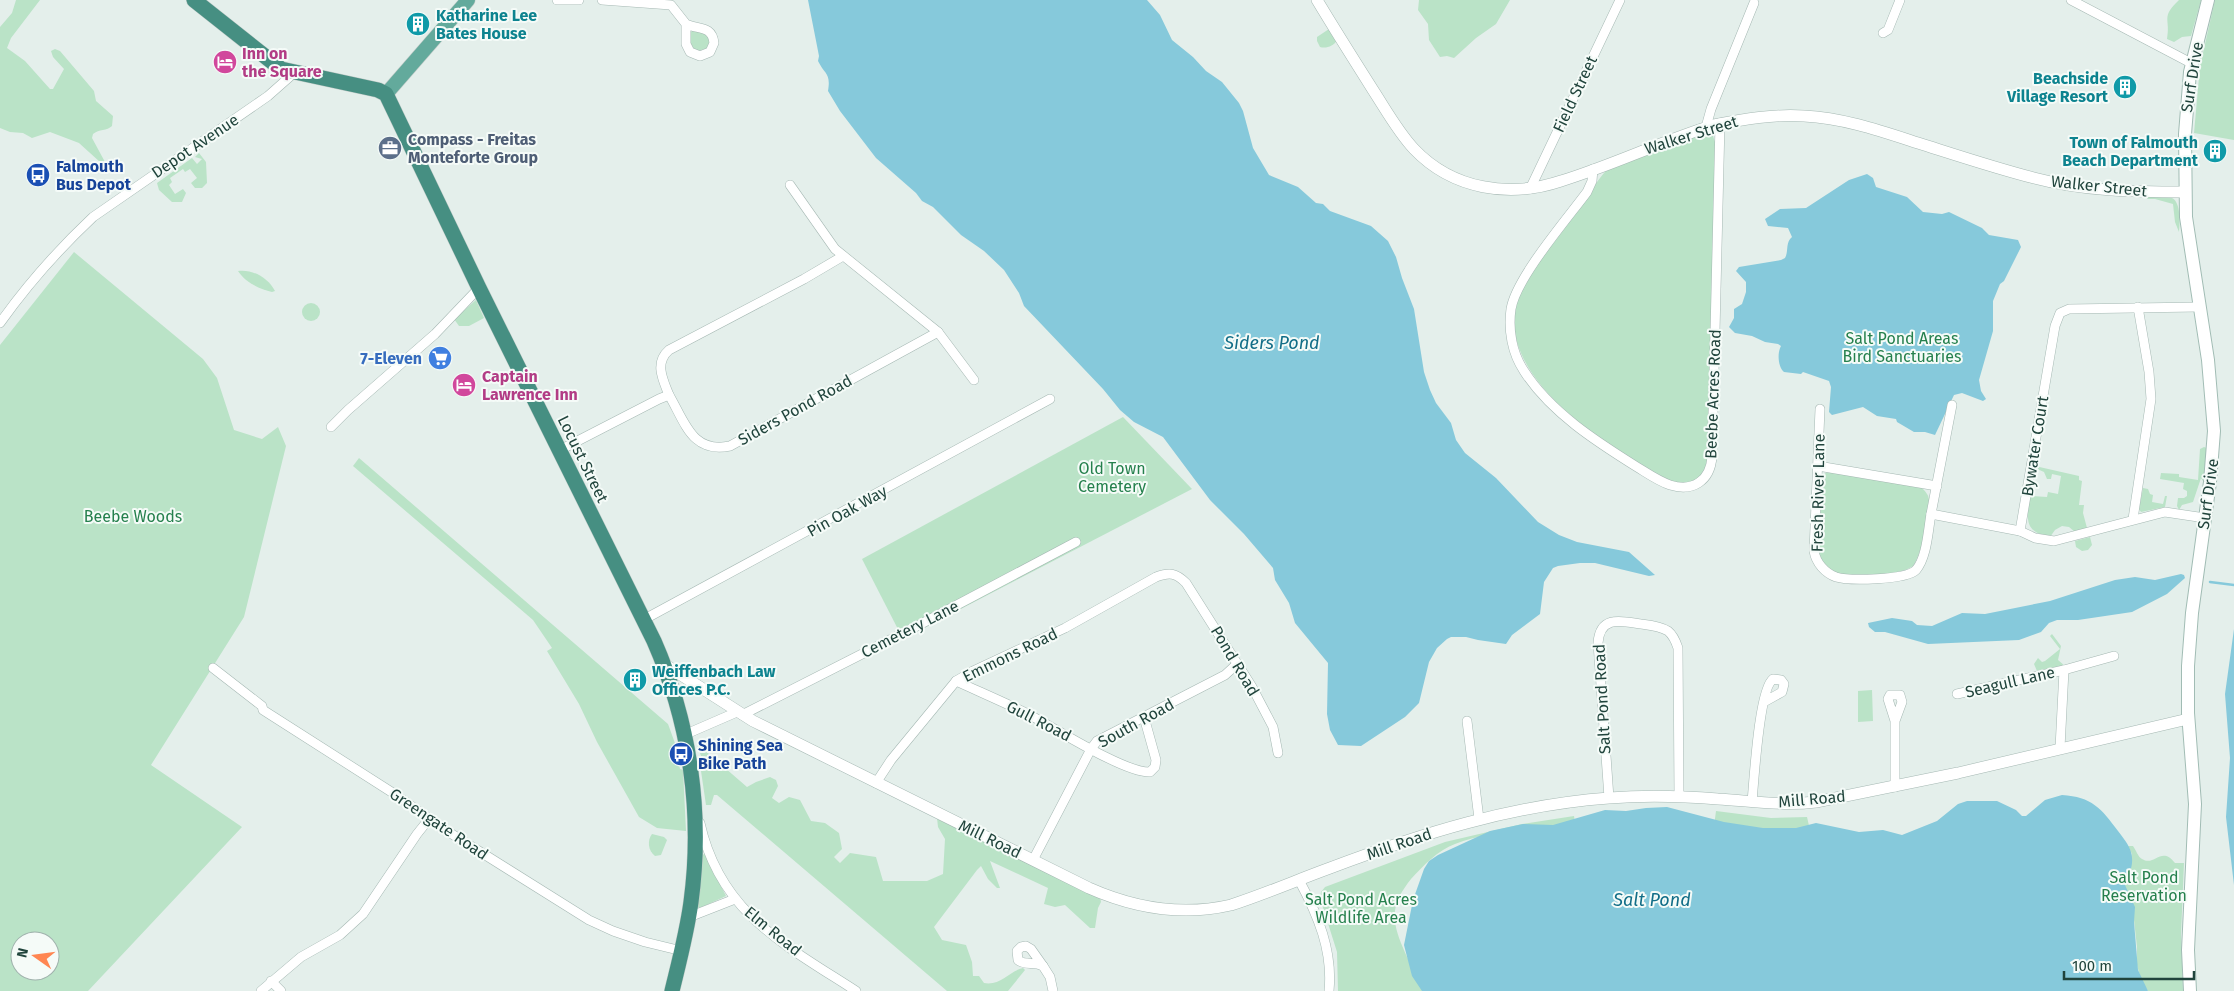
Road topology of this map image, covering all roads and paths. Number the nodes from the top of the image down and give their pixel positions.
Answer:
1 (194, 0) edge
2 (468, 0) edge
3 (557, 0) edge
4 (578, 0) edge
5 (602, 0) edge
6 (1317, 0) edge
7 (1620, 0) edge
8 (1900, 0) edge
9 (2071, 0) edge
10 (2208, 0) edge
11 (1754, 3) dead end
12 (686, 24) dead end
13 (1883, 33) dead end
14 (2191, 63) junction
15 (294, 73) junction
16 (386, 94) junction
17 (1720, 123) junction
18 (1706, 127) junction
19 (1593, 169) junction
20 (790, 186) dead end
21 (1530, 189) junction
22 (2184, 192) junction
23 (843, 256) junction
24 (479, 288) junction
25 (2198, 306) junction
26 (2138, 307) junction
27 (0, 323) edge
28 (938, 332) junction
29 (974, 380) dead end
30 (669, 395) junction
31 (1050, 399) dead end
32 (1952, 405) dead end
33 (1820, 409) dead end
34 (331, 427) dead end
35 (560, 450) junction
36 (1818, 466) junction
37 (1936, 486) junction
38 (1931, 514) junction
39 (2205, 518) junction
40 (2133, 519) junction
41 (2020, 531) junction
42 (1076, 542) dead end
43 (1179, 576) joint
44 (643, 620) junction
45 (2114, 656) dead end
46 (664, 664) junction
47 (1237, 664) junction
48 (213, 668) dead end
49 (2064, 670) junction
50 (956, 681) junction
51 (1956, 694) dead end
52 (1764, 702) dead end
53 (740, 713) junction
54 (1144, 717) junction
55 (2188, 719) junction
56 (1468, 721) dead end
57 (1895, 721) dead end
58 (684, 735) junction
59 (1091, 748) junction
60 (2060, 748) junction
61 (1278, 753) dead end
62 (876, 782) junction
63 (1895, 787) junction
64 (694, 795) junction
65 (1679, 796) junction
66 (1609, 798) junction
67 (1752, 802) junction
68 (429, 819) junction
69 (1479, 819) junction
70 (1033, 860) junction
71 (1299, 880) junction
72 (735, 899) junction
73 (689, 917) junction
74 (682, 951) junction
75 (1043, 966) dead end
76 (271, 981) junction
77 (261, 991) edge
78 (281, 991) edge
79 (672, 991) edge
80 (856, 991) edge
81 (1053, 991) edge
82 (1329, 991) edge
83 (2190, 991) edge

1 - 15 highway
2 - 16 main road
3 - 4 street
5 - 12 street
6 - 21 street, Walker Street
7 - 21 street, Field Street
8 - 13 street
9 - 14 street
10 - 14 main road, Surf Drive
11 - 18 street
14 - 22 main road, Surf Drive
15 - 16 highway
15 - 27 street, Depot Avenue
16 - 24 highway, Locust Street
17 - 18 street, Walker Street
17 - 19 street, Beebe Acres Road
17 - 22 street, Walker Street
18 - 19 street, Walker Street
19 - 21 street, Walker Street
20 - 23 street
22 - 25 main road, Surf Drive
23 - 28 street
23 - 30 street, Siders Pond Road
24 - 34 street
24 - 35 highway, Locust Street
25 - 26 street, Bywater Court
25 - 39 main road, Surf Drive
26 - 40 street
26 - 41 street, Bywater Court
28 - 29 street
28 - 30 street, Siders Pond Road
30 - 35 street
31 - 44 street, Pin Oak Way
32 - 37 street, Fresh River Lane
33 - 36 street, Fresh River Lane
35 - 44 highway, Locust Street
36 - 37 street
36 - 38 street, Fresh River Lane
37 - 38 street, Fresh River Lane
38 - 41 street
39 - 40 street
39 - 55 main road, Surf Drive
40 - 41 street
42 - 53 street, Cemetery Lane
43 - 47 street, Pond Road
43 - 50 street, Emmons Road
44 - 46 highway, Locust Street
45 - 49 street, Seagull Lane
46 - 53 street, Mill Road
46 - 58 highway, Locust Street
47 - 54 street, South Road
47 - 61 street, Pond Road
48 - 68 street, Greengate Road
49 - 51 street, Seagull Lane
49 - 60 street, Seagull Lane
50 - 59 street, Gull Road
50 - 62 street, Emmons Road
52 - 67 street
53 - 58 street, Cemetery Lane
53 - 62 street, Mill Road
54 - 59 street, South Road
54 - 59 street, Gull Road
55 - 60 street, Mill Road
55 - 83 main road, Surf Drive
56 - 69 street
57 - 63 street
58 - 64 highway, Locust Street
59 - 70 street, South Road
60 - 63 street, Mill Road
62 - 70 street, Mill Road
63 - 67 street, Mill Road
64 - 72 street, Elm Road
64 - 73 highway, Locust Street
65 - 66 street, Mill Road
65 - 66 street, Salt Pond Road
65 - 67 street, Mill Road
66 - 69 street, Mill Road
68 - 74 street, Greengate Road
68 - 76 street
69 - 71 street, Mill Road
70 - 71 street, Mill Road
71 - 82 street
72 - 73 street
72 - 80 street, Elm Road
73 - 74 highway, Locust Street
74 - 79 highway, Locust Street
75 - 81 street
76 - 77 street
76 - 78 street

